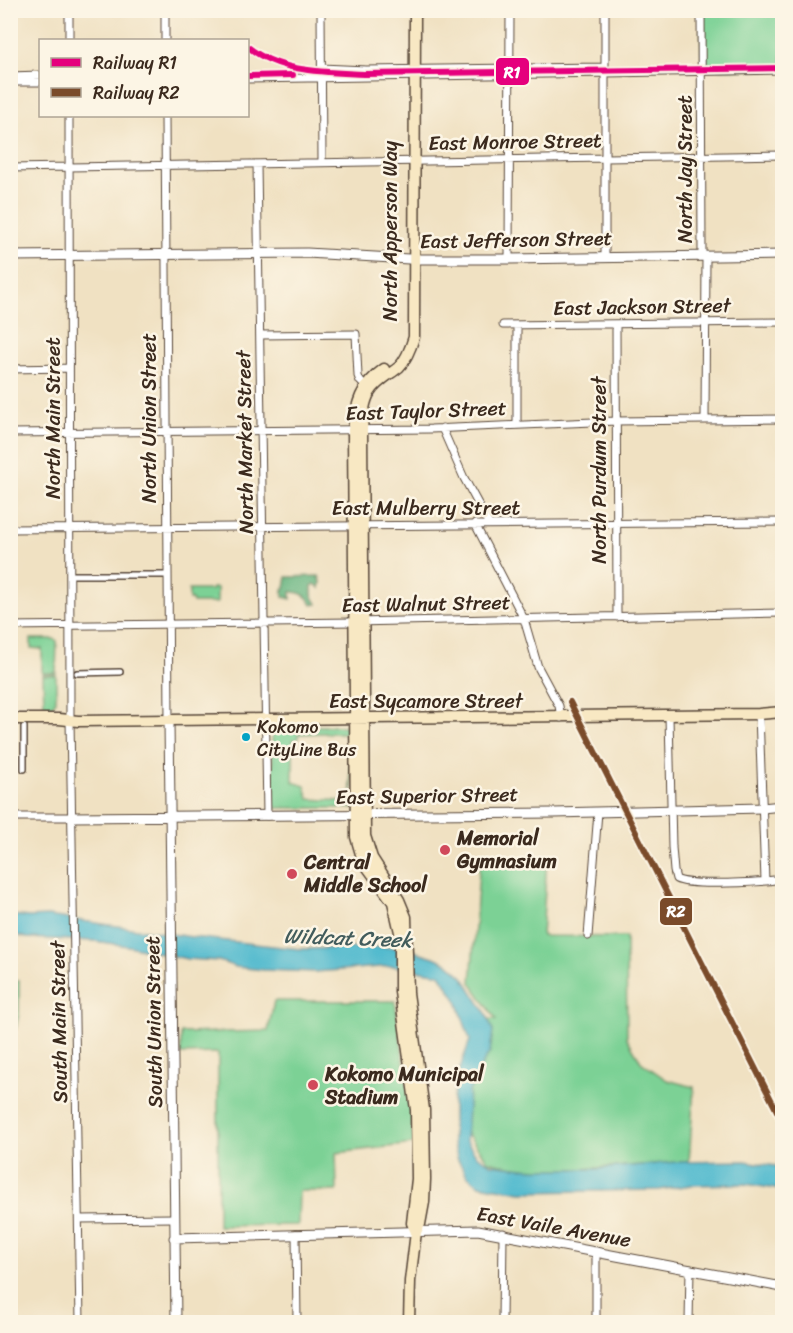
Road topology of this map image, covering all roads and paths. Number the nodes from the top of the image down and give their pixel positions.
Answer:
1 (69, 10) edge
2 (165, 10) edge
3 (321, 10) edge
4 (410, 10) edge
5 (415, 10) edge
6 (510, 10) edge
7 (605, 10) edge
8 (701, 10) edge
9 (69, 39) edge
10 (165, 39) edge
11 (321, 68) junction
12 (605, 70) junction
13 (783, 70) edge
14 (509, 71) junction
15 (702, 72) junction
16 (412, 73) junction
17 (39, 75) edge
18 (10, 76) edge
19 (321, 78) junction
20 (249, 79) edge
21 (10, 82) edge
22 (39, 82) edge
23 (69, 117) edge
24 (165, 117) edge
25 (783, 155) edge
26 (701, 156) junction
27 (605, 158) junction
28 (509, 159) junction
29 (412, 160) junction
30 (322, 162) junction
31 (257, 164) junction
32 (165, 165) junction
33 (69, 167) junction
34 (10, 168) edge
35 (258, 253) junction
36 (165, 254) junction
37 (783, 255) edge
38 (10, 256) edge
39 (69, 256) junction
40 (704, 256) junction
41 (605, 258) junction
42 (412, 259) junction
43 (509, 259) junction
44 (783, 322) edge
45 (705, 323) junction
46 (616, 324) junction
47 (517, 325) junction
48 (503, 326) dead end
49 (260, 335) junction
50 (69, 368) junction
51 (10, 369) edge
52 (368, 388) junction
53 (783, 418) edge
54 (705, 419) junction
55 (616, 421) junction
56 (517, 425) junction
57 (442, 428) junction
58 (358, 430) junction
59 (166, 431) junction
60 (262, 431) junction
61 (70, 432) junction
62 (10, 433) edge
63 (783, 522) edge
64 (476, 524) junction
65 (616, 524) junction
66 (359, 525) junction
67 (489, 525) junction
68 (263, 526) junction
69 (166, 527) junction
70 (70, 528) junction
71 (10, 529) edge
72 (70, 575) junction
73 (167, 575) junction
74 (783, 613) edge
75 (616, 617) junction
76 (524, 619) junction
77 (360, 622) junction
78 (264, 623) junction
79 (168, 624) junction
80 (10, 626) edge
81 (70, 626) junction
82 (77, 672) dead end
83 (120, 672) dead end
84 (783, 712) edge
85 (759, 714) junction
86 (669, 716) junction
87 (561, 718) junction
88 (10, 719) edge
89 (361, 719) junction
90 (70, 720) junction
91 (265, 720) junction
92 (169, 721) junction
93 (24, 727) dead end
94 (24, 769) dead end
95 (783, 806) edge
96 (762, 808) junction
97 (672, 810) junction
98 (597, 812) junction
99 (361, 815) junction
100 (170, 816) junction
101 (267, 816) junction
102 (72, 817) junction
103 (10, 818) edge
104 (783, 879) edge
105 (765, 881) junction
106 (588, 936) dead end
107 (174, 1218) junction
108 (79, 1219) junction
109 (416, 1232) junction
110 (503, 1233) junction
111 (296, 1234) junction
112 (174, 1238) junction
113 (596, 1251) junction
114 (690, 1269) junction
115 (783, 1287) edge
116 (80, 1323) edge
117 (176, 1323) edge
118 (297, 1323) edge
119 (409, 1323) edge
120 (502, 1323) edge
121 (596, 1323) edge
122 (689, 1323) edge

1 - 9 street
2 - 10 street
3 - 11 street
4 - 16 main road, North Apperson Way
5 - 16 main road, North Apperson Way
6 - 14 street
7 - 12 street
8 - 15 street, North Jay Street
11 - 16 street
11 - 19 street
12 - 14 street
12 - 15 street
12 - 27 street
13 - 15 street
14 - 16 street
14 - 28 street
15 - 26 street, North Jay Street
16 - 19 street
16 - 29 main road, North Apperson Way
17 - 18 street
19 - 20 street
19 - 30 street
21 - 22 street
23 - 33 street, North Main Street
24 - 32 street, North Union Street
25 - 26 street, East Monroe Street
26 - 27 street, East Monroe Street
26 - 40 street, North Jay Street
27 - 28 street, East Monroe Street
27 - 41 street
28 - 29 street, East Monroe Street
28 - 43 street
29 - 30 street, East Monroe Street
29 - 42 main road, North Apperson Way
30 - 31 street, East Monroe Street
31 - 32 street, East Monroe Street
31 - 35 street, North Market Street
32 - 33 street, East Monroe Street
32 - 36 street, North Union Street
33 - 34 street, East Monroe Street
33 - 39 street, North Main Street
35 - 36 street, East Jefferson Street
35 - 42 street, East Jefferson Street
35 - 49 street, North Market Street
36 - 39 street, East Jefferson Street
36 - 59 street, North Union Street
37 - 40 street, East Jefferson Street
38 - 39 street, East Jefferson Street
39 - 50 street, North Main Street
40 - 41 street, East Jefferson Street
40 - 45 street, North Jay Street
41 - 43 street, East Jefferson Street
42 - 43 street, East Jefferson Street
42 - 52 main road, North Apperson Way
44 - 45 street, East Jackson Street
45 - 46 street, East Jackson Street
45 - 54 street, North Jay Street
46 - 47 street, East Jackson Street
46 - 55 street, North Purdum Street
47 - 48 street, East Jackson Street
47 - 56 street
49 - 52 street
49 - 60 street, North Market Street
50 - 51 street
50 - 61 street, North Main Street
52 - 58 main road, North Apperson Way
53 - 54 street, East Taylor Street
54 - 55 street, East Taylor Street
55 - 56 street, East Taylor Street
55 - 65 street, North Purdum Street
56 - 57 street, East Taylor Street
57 - 58 street, East Taylor Street
57 - 67 street
58 - 60 street, East Taylor Street
58 - 66 main road, North Apperson Way
59 - 60 street, East Taylor Street
59 - 61 street, East Taylor Street
59 - 69 street, North Union Street
60 - 68 street, North Market Street
61 - 62 street, East Taylor Street
61 - 70 street, North Main Street
63 - 65 street, East Mulberry Street
64 - 66 street, East Mulberry Street
64 - 67 street, East Mulberry Street
64 - 76 street
65 - 67 street, East Mulberry Street
65 - 75 street, North Purdum Street
66 - 68 street, East Mulberry Street
66 - 77 main road, North Apperson Way
68 - 69 street, East Mulberry Street
68 - 78 street, North Market Street
69 - 70 street, East Mulberry Street
69 - 73 street, North Union Street
70 - 71 street, East Mulberry Street
70 - 72 street, North Main Street
72 - 73 street
72 - 81 street, North Main Street
73 - 79 street, North Union Street
74 - 75 street, East Walnut Street
75 - 76 street, East Walnut Street
76 - 77 street, East Walnut Street
76 - 87 street
77 - 78 street, East Walnut Street
77 - 89 main road, North Apperson Way
78 - 79 street, East Walnut Street
78 - 91 street, North Market Street
79 - 81 street, East Walnut Street
79 - 92 street, North Union Street
80 - 81 street, East Walnut Street
81 - 90 street, North Main Street
82 - 83 street
84 - 85 main road, East Sycamore Street
85 - 86 main road, East Sycamore Street
85 - 96 street
86 - 87 main road, East Sycamore Street
86 - 97 street
87 - 89 main road, East Sycamore Street
88 - 90 main road, East Sycamore Street
89 - 91 main road, East Sycamore Street
89 - 99 main road, North Apperson Way
90 - 92 main road, East Sycamore Street
90 - 102 street, South Main Street
91 - 92 main road, East Sycamore Street
91 - 101 street, North Market Street
92 - 100 street, South Union Street
93 - 94 street
95 - 96 street, East Superior Street
96 - 97 street, East Superior Street
96 - 105 street
97 - 98 street, East Superior Street
97 - 105 street
98 - 99 street, East Superior Street
98 - 106 street
99 - 101 street, East Superior Street
99 - 109 main road, North Apperson Way
100 - 101 street, East Superior Street
100 - 102 street, East Superior Street
100 - 107 street, South Union Street
102 - 103 street
102 - 108 street, South Main Street
104 - 105 street
107 - 108 street
107 - 112 street, South Union Street
108 - 116 street, South Main Street
109 - 110 street, East Vaile Avenue
109 - 111 street, East Vaile Avenue
109 - 119 main road, North Apperson Way
110 - 113 street, East Vaile Avenue
110 - 120 street
111 - 112 street, East Vaile Avenue
111 - 118 street
112 - 117 street, South Union Street
113 - 114 street, East Vaile Avenue
113 - 121 street
114 - 115 street, East Vaile Avenue
114 - 122 street

